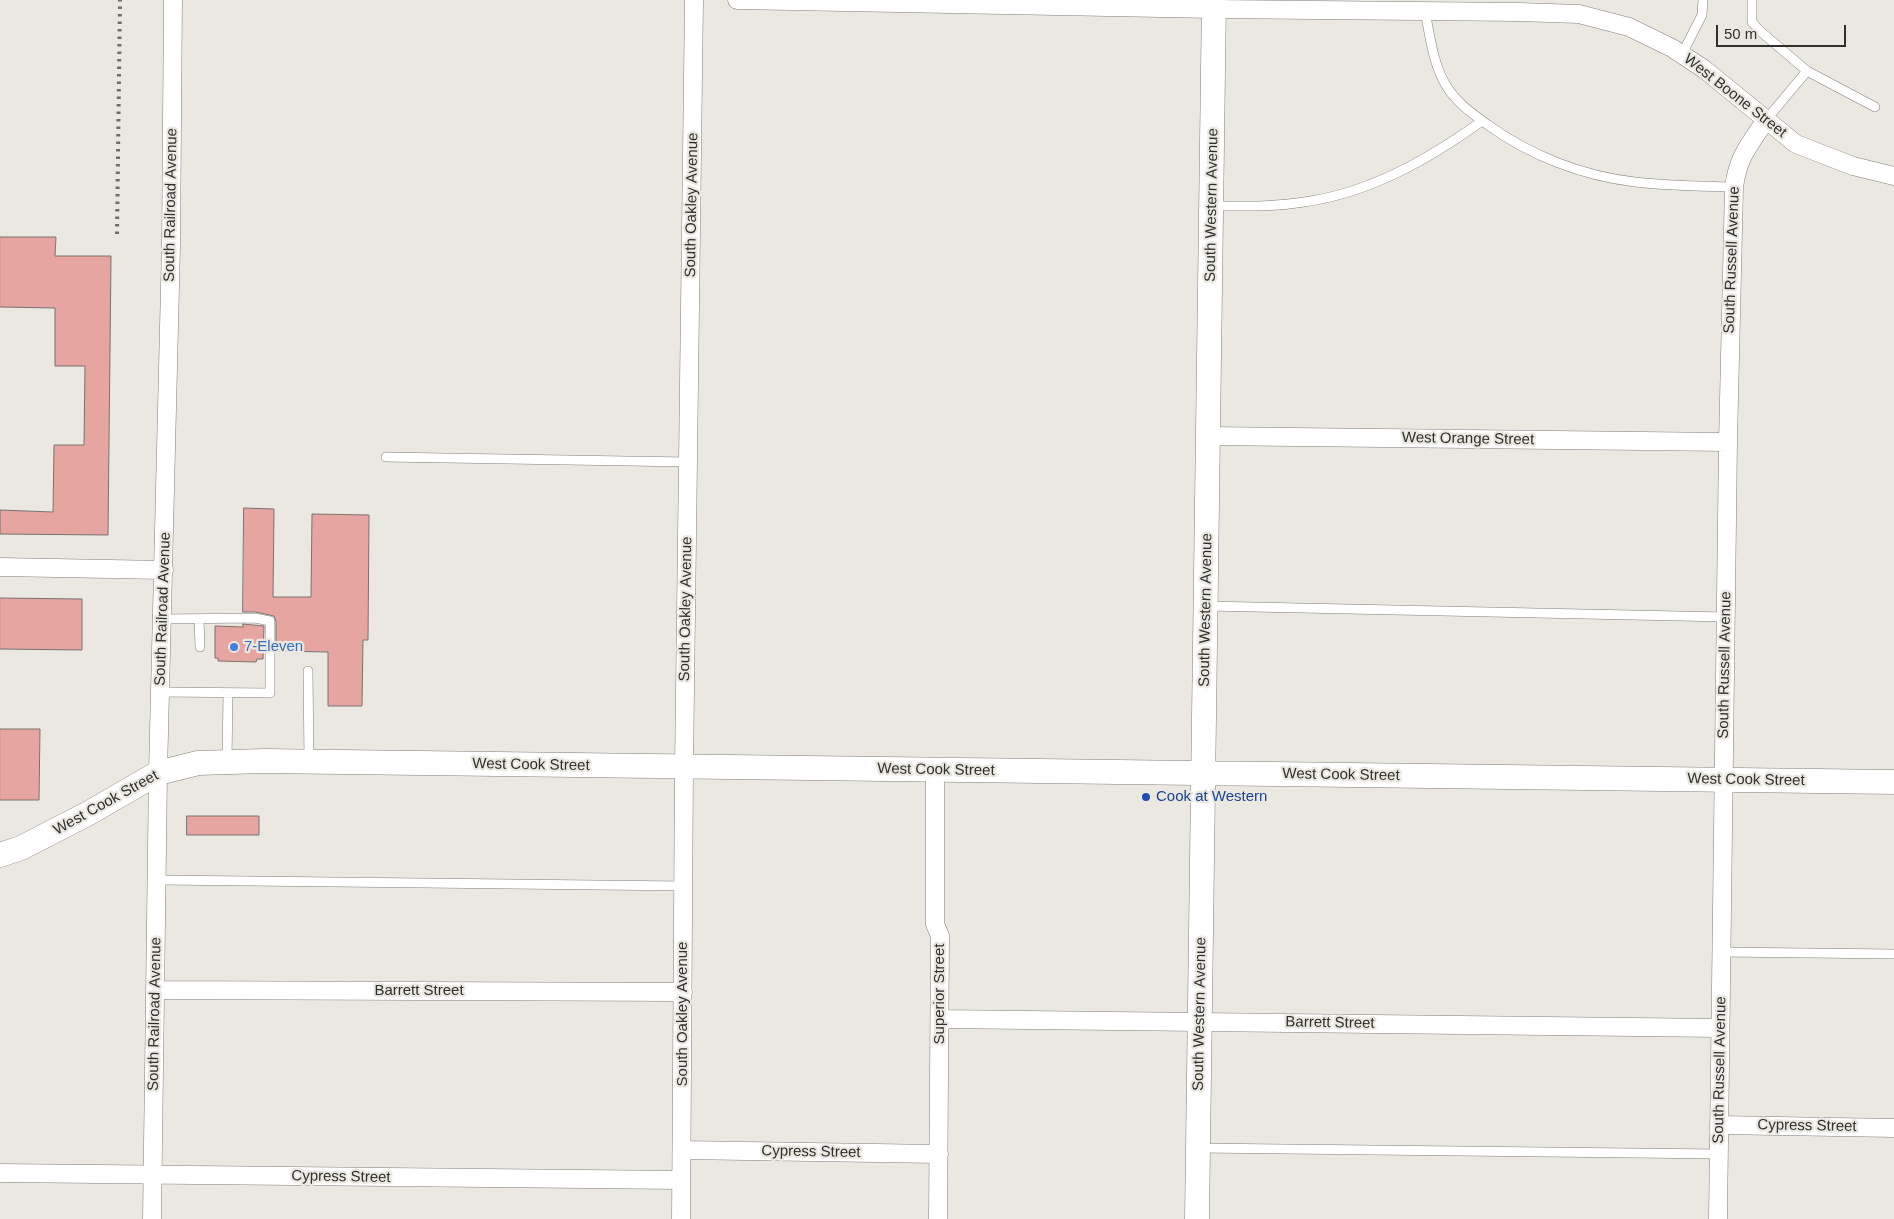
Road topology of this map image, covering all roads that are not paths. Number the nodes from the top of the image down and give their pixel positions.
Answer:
1 (173, 0) edge
2 (694, 0) edge
3 (737, 0) edge
4 (1703, 0) edge
5 (1752, 0) edge
6 (865, 1) edge
7 (1214, 5) edge
8 (1425, 11) junction
9 (1682, 54) junction
10 (1808, 71) junction
11 (1875, 107) dead end
12 (1766, 120) junction
13 (1482, 121) junction
14 (1894, 176) edge
15 (1734, 187) junction
16 (1212, 206) junction
17 (1208, 436) junction
18 (1728, 442) junction
19 (386, 457) dead end
20 (688, 462) junction
21 (0, 567) edge
22 (164, 570) junction
23 (1206, 606) junction
24 (1726, 618) junction
25 (199, 619) junction
26 (162, 620) junction
27 (200, 647) dead end
28 (308, 671) dead end
29 (160, 692) junction
30 (228, 693) junction
31 (227, 762) junction
32 (309, 762) junction
33 (684, 767) junction
34 (935, 770) junction
35 (158, 773) junction
36 (1204, 773) junction
37 (1724, 780) junction
38 (1894, 782) edge
39 (0, 854) edge
40 (162, 880) dead end
41 (684, 886) junction
42 (1721, 952) junction
43 (1894, 954) edge
44 (155, 990) junction
45 (683, 992) junction
46 (940, 1019) junction
47 (1200, 1022) junction
48 (1720, 1028) junction
49 (1719, 1125) junction
50 (1894, 1128) edge
51 (1198, 1148) junction
52 (682, 1150) junction
53 (939, 1154) junction
54 (1719, 1154) junction
55 (0, 1173) edge
56 (153, 1175) junction
57 (682, 1180) junction
58 (152, 1219) edge
59 (681, 1219) edge
60 (938, 1219) edge
61 (1197, 1219) edge
62 (1718, 1219) edge

1 - 22 street, South Railroad Avenue
2 - 20 street, South Oakley Avenue
3 - 6 street, West Boone Street
4 - 9 lane
5 - 10 lane
6 - 7 street, West Boone Street
7 - 8 street, West Boone Street
7 - 16 street, South Western Avenue
8 - 9 street, West Boone Street
8 - 13 lane
9 - 12 street, West Boone Street
10 - 11 lane
10 - 12 lane
12 - 14 street, West Boone Street
12 - 15 street, South Russell Avenue
13 - 15 lane
13 - 16 lane
15 - 18 street, South Russell Avenue
16 - 17 street, South Western Avenue
17 - 18 street, West Orange Street
17 - 23 street, South Western Avenue
18 - 24 street, South Russell Avenue
19 - 20 lane
20 - 33 street, South Oakley Avenue
21 - 22 street
22 - 26 street, South Railroad Avenue
23 - 24 lane
23 - 36 street, South Western Avenue
24 - 37 street, South Russell Avenue
25 - 26 lane
25 - 27 lane
25 - 30 lane
26 - 29 street, South Railroad Avenue
28 - 32 lane
29 - 30 lane
29 - 35 street, South Railroad Avenue
30 - 31 lane
31 - 32 street, West Cook Street
31 - 35 street, West Cook Street
32 - 33 street, West Cook Street
33 - 34 street, West Cook Street
33 - 41 street, South Oakley Avenue
34 - 36 street, West Cook Street
34 - 46 street, Superior Street
35 - 39 street, West Cook Street
35 - 44 street, South Railroad Avenue
36 - 37 street, West Cook Street
36 - 47 street, South Western Avenue
37 - 38 street, West Cook Street
37 - 42 street, South Russell Avenue
40 - 41 lane
41 - 45 street, South Oakley Avenue
42 - 43 lane
42 - 48 street, South Russell Avenue
44 - 45 street, Barrett Street
44 - 56 street, South Railroad Avenue
45 - 52 street, South Oakley Avenue
46 - 47 street, Barrett Street
46 - 53 street, Superior Street
47 - 48 street, Barrett Street
47 - 51 street, South Western Avenue
48 - 49 street, South Russell Avenue
49 - 50 street, Cypress Street
49 - 54 street, South Russell Avenue
51 - 54 lane
51 - 61 street, South Western Avenue
52 - 53 street, Cypress Street
52 - 57 street, South Oakley Avenue
53 - 60 street, Superior Street
54 - 62 street, South Russell Avenue
55 - 56 street, Cypress Street
56 - 57 street, Cypress Street
56 - 58 street, South Railroad Avenue
57 - 59 street, South Oakley Avenue

